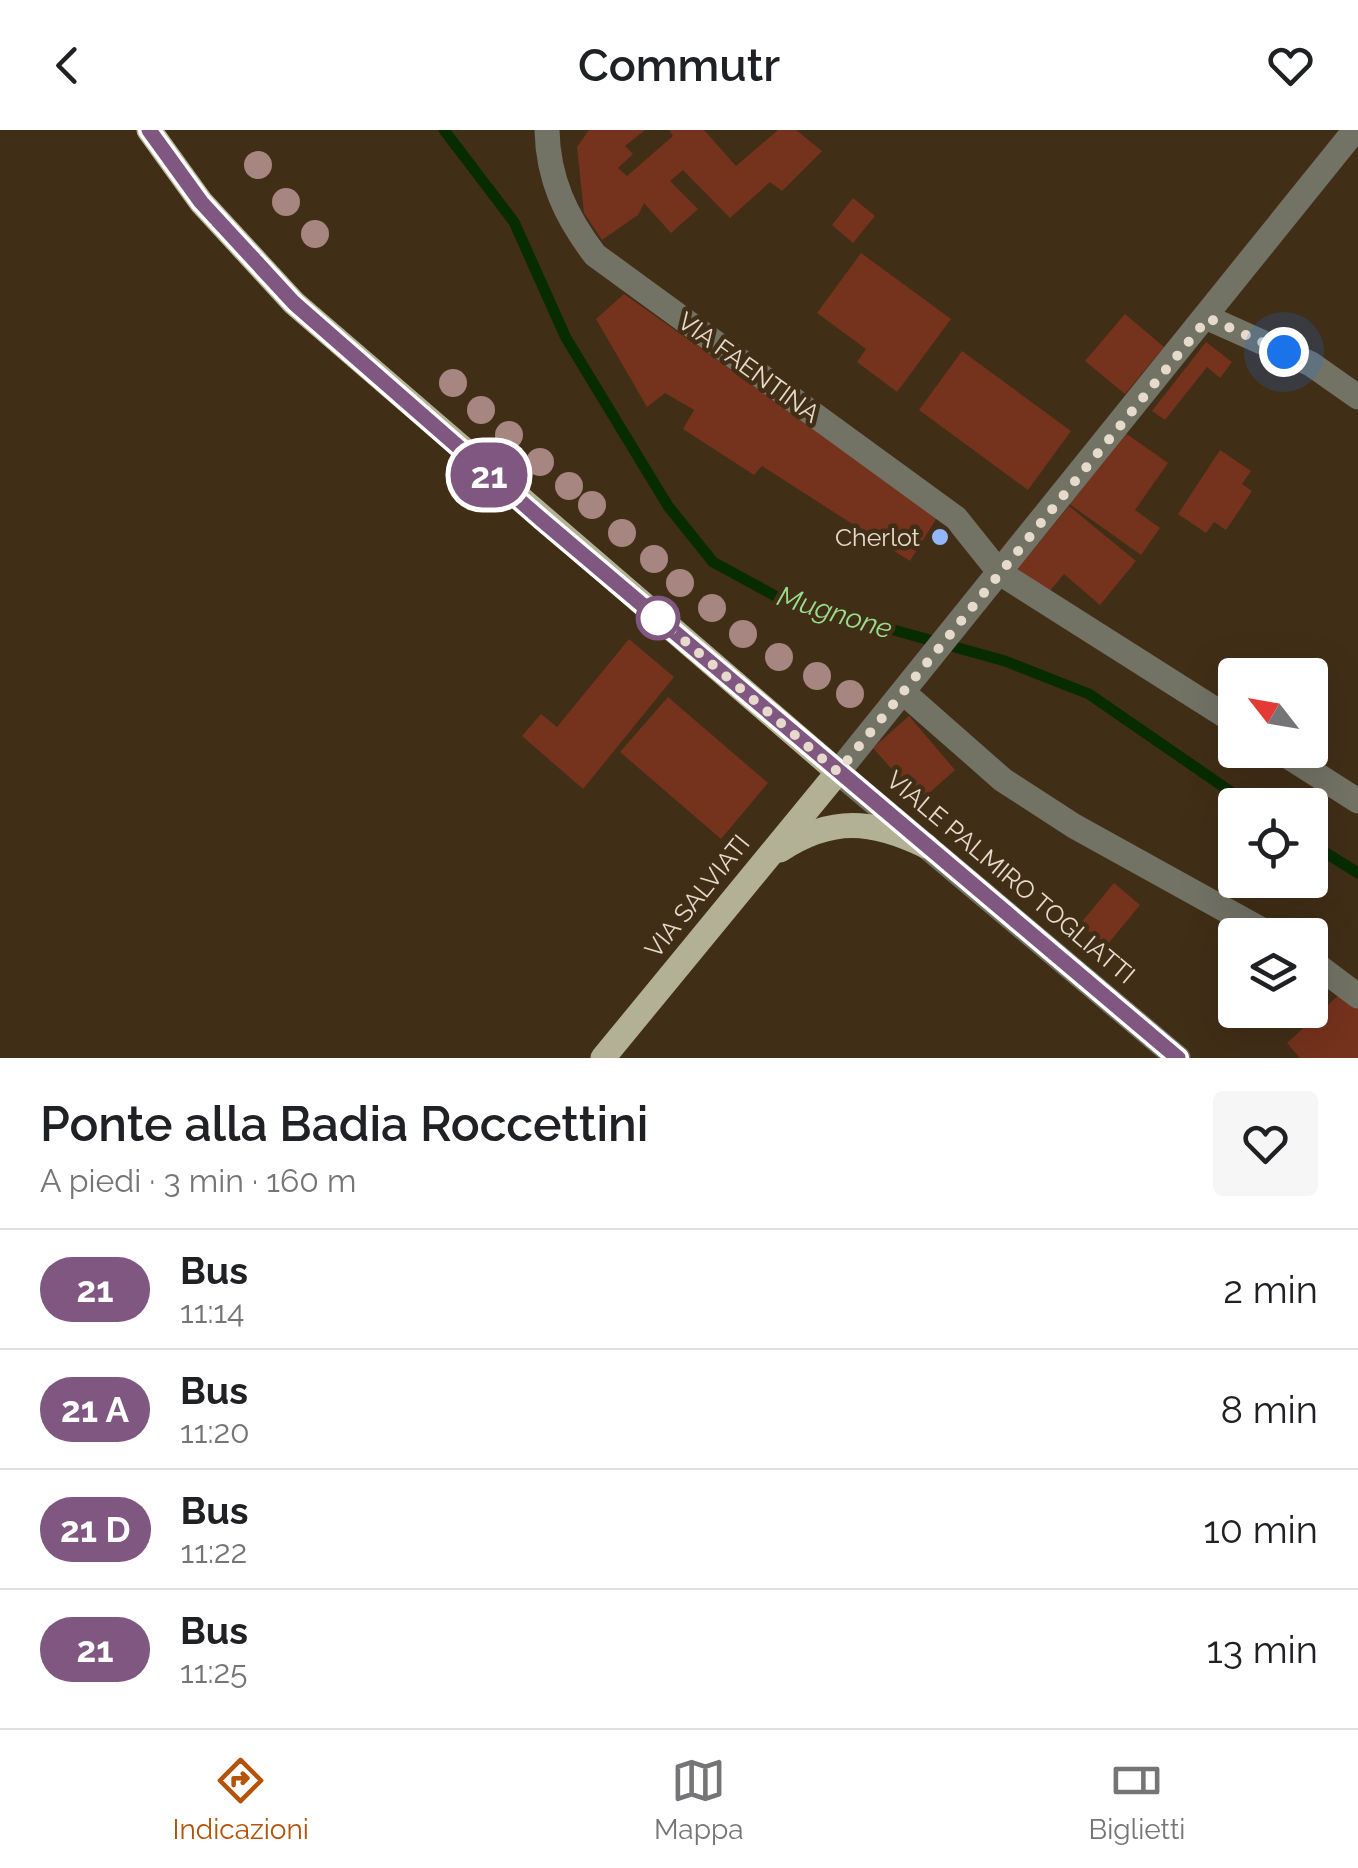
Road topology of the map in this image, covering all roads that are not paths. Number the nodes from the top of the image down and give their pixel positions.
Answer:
1 (149, 130) edge
2 (547, 130) edge
3 (1355, 130) edge
4 (1208, 318) junction
5 (1358, 396) edge
6 (996, 577) junction
7 (908, 688) junction
8 (1218, 712) edge
9 (1306, 768) edge
10 (838, 772) junction
11 (1358, 801) edge
12 (926, 846) junction
13 (764, 862) junction
14 (1239, 918) edge
15 (1328, 974) edge
16 (1358, 996) edge
17 (603, 1058) edge
18 (1178, 1058) edge

1 - 10 main road, VIALE PALMIRO TOGLIATTI
2 - 6 street, VIA FAENTINA
3 - 4 street
4 - 5 street
4 - 6 street
6 - 7 street
6 - 8 street, VIA FAENTINA
7 - 10 street
7 - 14 street
9 - 11 street
10 - 12 street, VIALE PALMIRO TOGLIATTI
10 - 13 main road, VIA SALVIATI
12 - 13 main road
12 - 18 street, VIALE PALMIRO TOGLIATTI
13 - 17 main road, VIA SALVIATI
15 - 16 street

